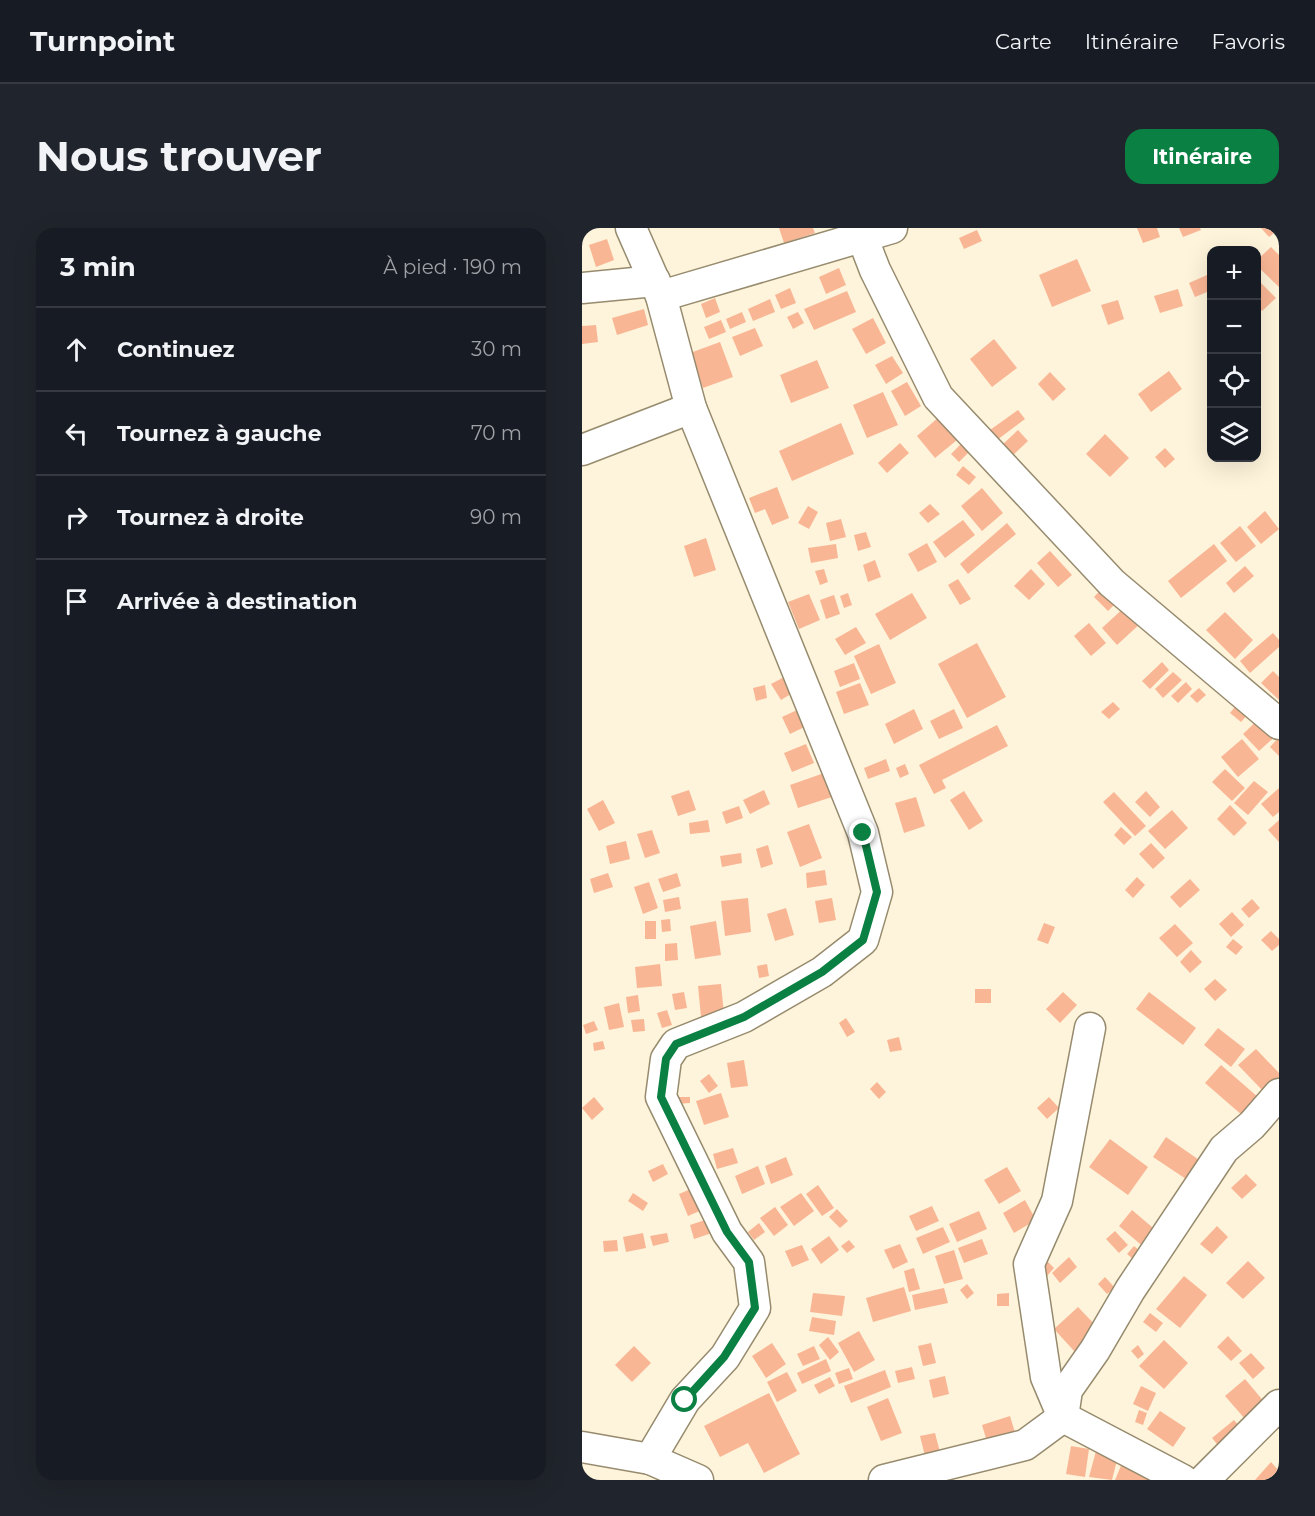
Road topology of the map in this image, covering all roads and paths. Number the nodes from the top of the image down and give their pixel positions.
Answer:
1 (631, 228) edge
2 (892, 228) edge
3 (825, 237) edge
4 (863, 238) junction
5 (582, 288) edge
6 (658, 288) junction
7 (691, 408) junction
8 (582, 450) edge
9 (1279, 724) edge
10 (1090, 1028) dead end
11 (1279, 1094) edge
12 (1279, 1405) edge
13 (1064, 1417) junction
14 (582, 1447) edge
15 (650, 1459) junction
16 (698, 1480) edge
17 (884, 1480) edge
18 (1183, 1480) edge
19 (1204, 1480) edge

1 - 6 street
2 - 4 street
3 - 4 street
3 - 6 street
4 - 9 street
5 - 6 street
6 - 7 street
7 - 8 street
7 - 15 street
10 - 13 street
11 - 13 street
12 - 19 street
13 - 17 street
13 - 18 street
14 - 15 street
15 - 16 street

